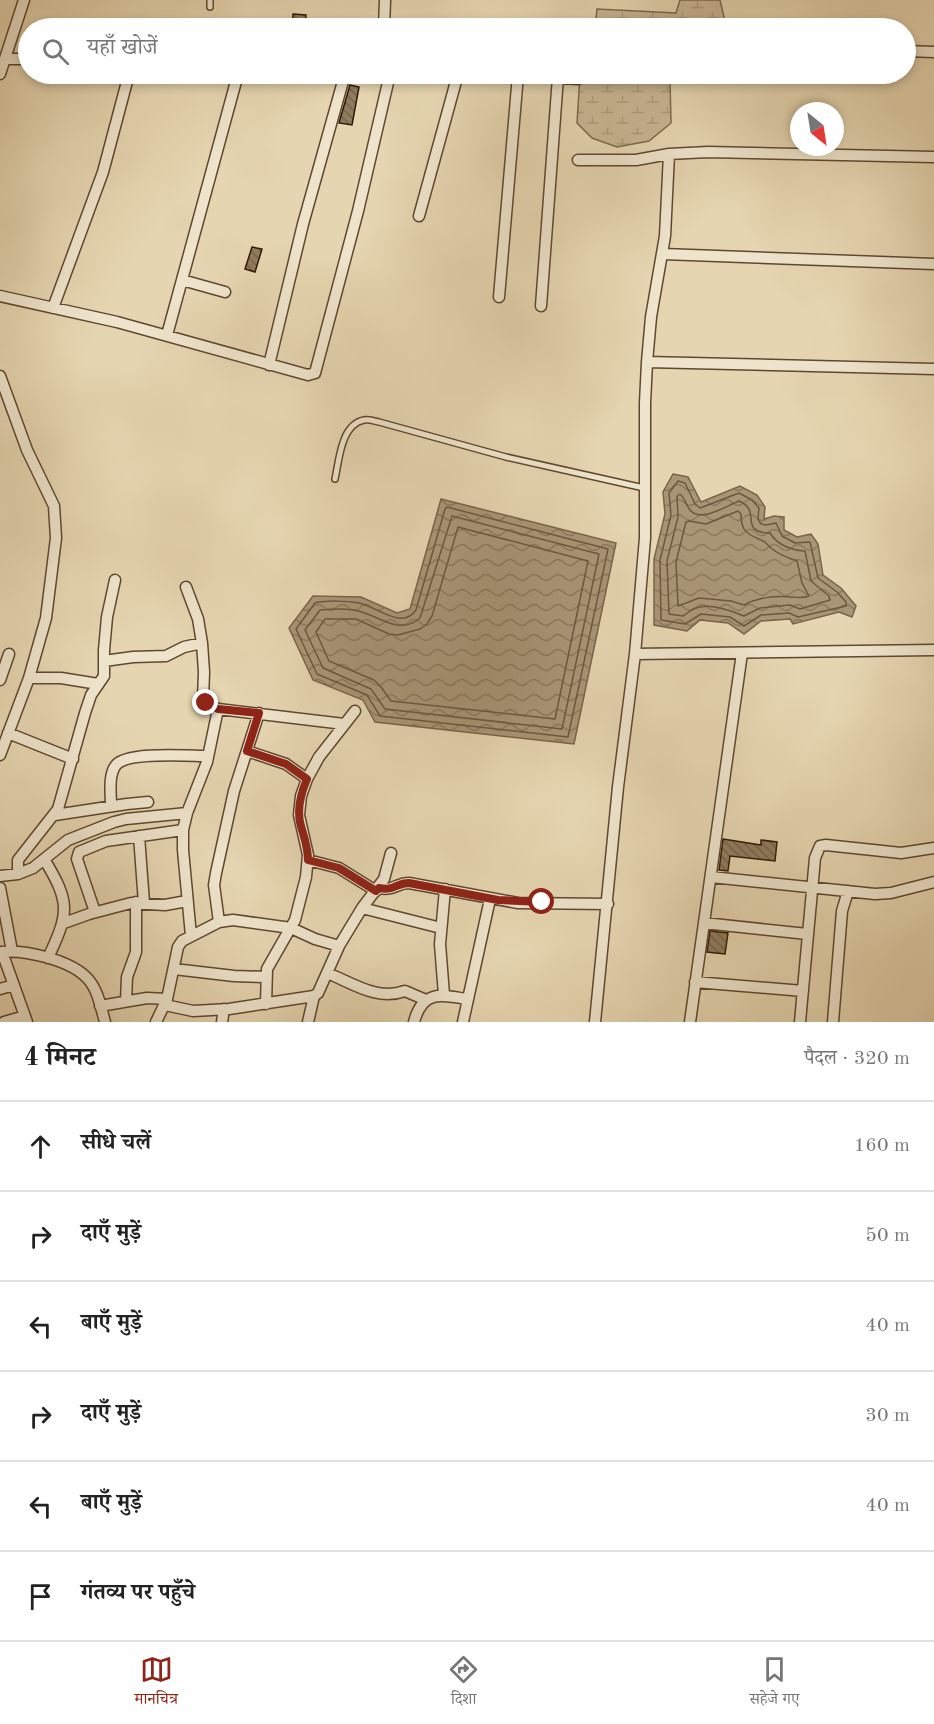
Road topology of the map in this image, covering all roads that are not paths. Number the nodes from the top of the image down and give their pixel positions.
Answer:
1 (24, 0) edge
2 (210, 0) edge
3 (385, 0) edge
4 (210, 7) dead end
5 (18, 18) edge
6 (18, 18) edge
7 (384, 18) edge
8 (11, 40) junction
9 (0, 44) edge
10 (916, 51) edge
11 (934, 52) edge
12 (5, 59) junction
13 (18, 59) edge
14 (0, 74) edge
15 (126, 84) edge
16 (235, 84) edge
17 (342, 84) edge
18 (388, 84) edge
19 (455, 84) edge
20 (517, 84) edge
21 (557, 84) edge
22 (669, 154) junction
23 (934, 157) edge
24 (578, 160) dead end
25 (418, 216) dead end
26 (663, 254) junction
27 (934, 264) edge
28 (182, 280) junction
29 (225, 292) dead end
30 (0, 296) edge
31 (499, 297) dead end
32 (541, 306) dead end
33 (53, 308) junction
34 (167, 335) junction
35 (647, 362) junction
36 (269, 365) junction
37 (934, 369) edge
38 (0, 376) edge
39 (335, 479) dead end
40 (646, 489) junction
41 (115, 579) dead end
42 (186, 587) dead end
43 (202, 643) junction
44 (934, 650) edge
45 (742, 653) junction
46 (9, 654) dead end
47 (635, 654) junction
48 (104, 661) junction
49 (29, 678) junction
50 (0, 680) edge
51 (98, 684) junction
52 (218, 709) junction
53 (355, 711) dead end
54 (259, 713) junction
55 (344, 724) junction
56 (8, 733) junction
57 (247, 751) junction
58 (0, 755) edge
59 (208, 756) junction
60 (73, 759) junction
61 (307, 779) junction
62 (148, 802) dead end
63 (111, 807) junction
64 (187, 813) junction
65 (55, 815) junction
66 (183, 830) junction
67 (139, 836) junction
68 (934, 848) edge
69 (391, 853) dead end
70 (44, 859) junction
71 (308, 860) junction
72 (18, 874) junction
73 (0, 876) edge
74 (711, 877) junction
75 (934, 882) edge
76 (811, 887) junction
77 (0, 888) edge
78 (377, 889) junction
79 (445, 890) junction
80 (848, 891) junction
81 (490, 898) junction
82 (188, 901) junction
83 (140, 902) junction
84 (608, 904) junction
85 (362, 908) junction
86 (94, 912) junction
87 (219, 922) junction
88 (64, 923) junction
89 (704, 923) junction
90 (291, 928) junction
91 (441, 928) junction
92 (807, 934) junction
93 (191, 936) junction
94 (339, 946) junction
95 (5, 951) edge
96 (48, 958) junction
97 (174, 969) junction
98 (327, 973) junction
99 (266, 977) junction
100 (695, 982) junction
101 (14, 985) junction
102 (0, 989) edge
103 (803, 991) junction
104 (444, 995) junction
105 (314, 996) junction
106 (466, 999) junction
107 (426, 1000) junction
108 (126, 1001) junction
109 (166, 1002) junction
110 (266, 1004) junction
111 (100, 1006) junction
112 (224, 1009) junction
113 (26, 1019) edge
114 (4, 1022) edge
115 (105, 1022) edge
116 (156, 1022) edge
117 (222, 1022) edge
118 (308, 1022) edge
119 (414, 1022) edge
120 (463, 1022) edge
121 (596, 1022) edge
122 (690, 1022) edge
123 (800, 1022) edge
124 (833, 1022) edge

1 - 5 street
2 - 4 lane
3 - 7 street
6 - 8 street
8 - 9 street
8 - 12 street
10 - 11 street
12 - 13 street
12 - 14 street
15 - 33 street
16 - 28 street
17 - 36 street
18 - 36 street
19 - 25 street
20 - 31 street
21 - 32 street
22 - 23 street
22 - 24 street
22 - 26 street
26 - 27 street
26 - 35 street
28 - 29 street
28 - 34 street
30 - 33 street
33 - 34 street
34 - 36 street
35 - 37 street
35 - 40 street
38 - 49 street
39 - 40 lane
40 - 47 street
41 - 48 street
42 - 43 street
43 - 48 street
43 - 52 street
44 - 45 street
45 - 47 street
45 - 74 street
46 - 50 street
47 - 84 street
48 - 51 street
49 - 51 street
49 - 56 street
51 - 60 street
52 - 54 street
52 - 59 street
53 - 55 street
54 - 55 street
54 - 57 street
55 - 61 street
56 - 58 street
56 - 60 street
57 - 61 street
57 - 87 street
59 - 63 street
59 - 64 street
60 - 65 street
61 - 71 street
62 - 63 street
63 - 65 street
64 - 66 street
64 - 70 street
65 - 72 street
66 - 67 street
66 - 82 street
67 - 83 street
67 - 86 street
68 - 76 street
69 - 78 street
70 - 72 street
70 - 88 street
71 - 78 street
71 - 90 street
72 - 73 street
74 - 76 street
74 - 89 street
75 - 80 street
76 - 80 street
76 - 92 street
77 - 95 street
78 - 79 street
78 - 85 street
79 - 81 street
79 - 91 street
80 - 124 street
81 - 84 street
81 - 106 street
82 - 83 street
82 - 93 street
83 - 86 street
83 - 108 street
84 - 121 street
85 - 91 street
85 - 94 street
86 - 88 street
87 - 90 street
87 - 93 street
88 - 96 street
89 - 92 street
89 - 100 street
90 - 94 street
90 - 99 street
91 - 104 street
92 - 103 street
93 - 97 street
94 - 98 street
95 - 96 street
95 - 101 street
96 - 111 street
97 - 99 street
97 - 109 street
98 - 105 street
98 - 107 street
99 - 110 street
100 - 103 street
100 - 122 street
101 - 102 street
101 - 113 street
103 - 123 street
104 - 106 street
104 - 107 street
105 - 110 street
105 - 118 street
106 - 120 street
107 - 119 street
108 - 109 street
108 - 111 street
109 - 112 street
109 - 116 street
110 - 112 street
111 - 115 street
112 - 117 street
113 - 114 street

